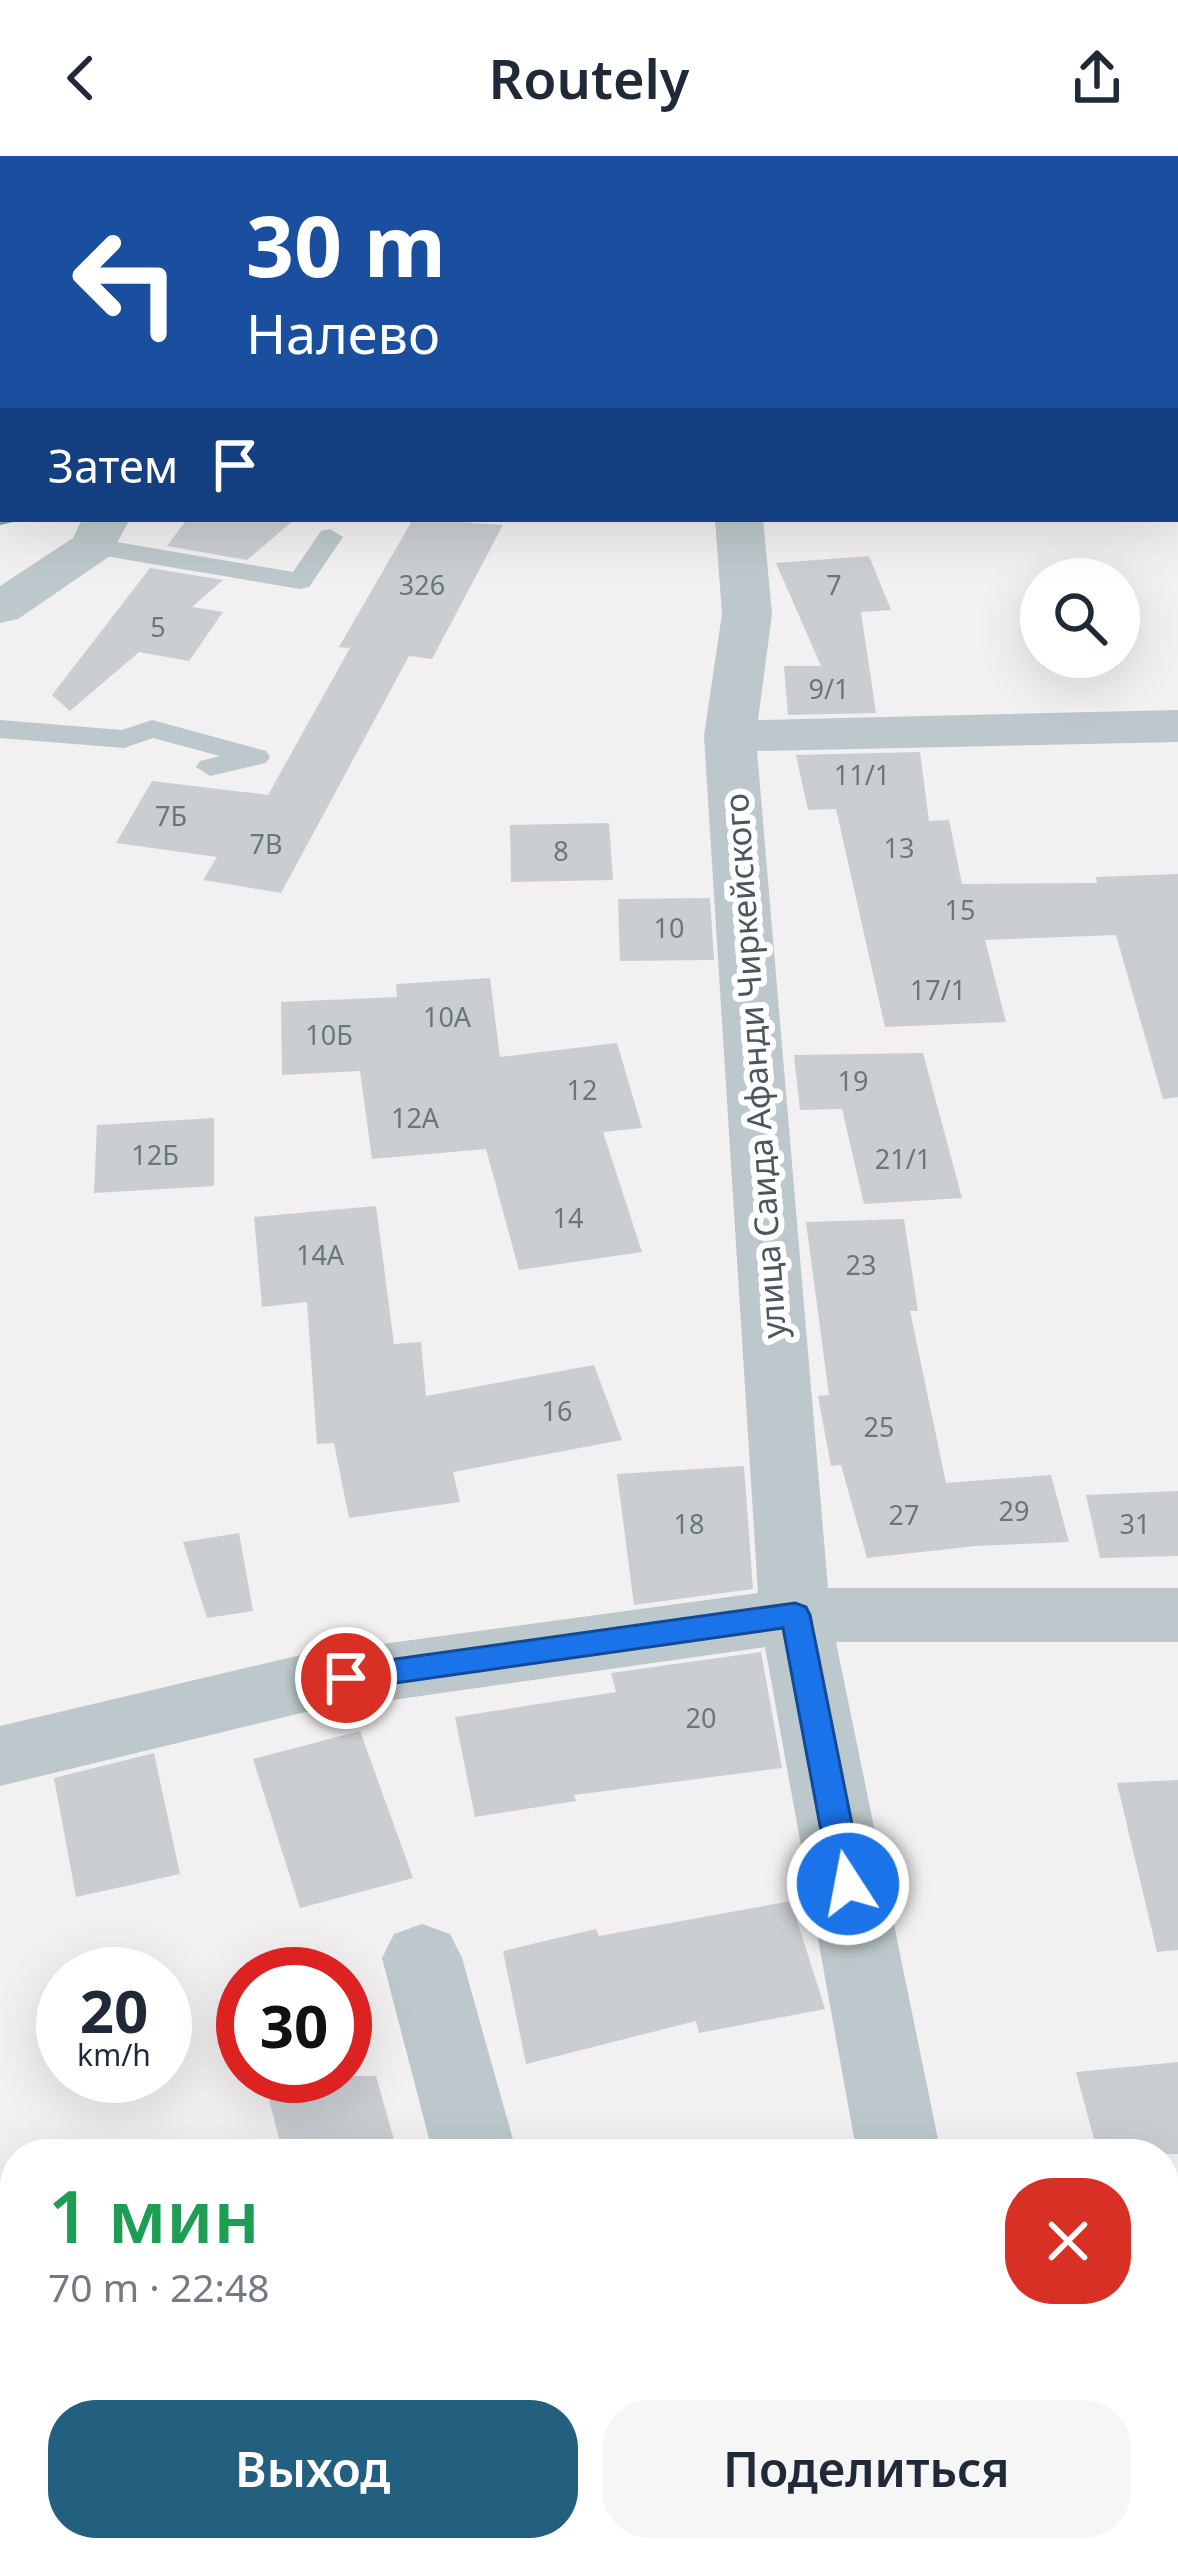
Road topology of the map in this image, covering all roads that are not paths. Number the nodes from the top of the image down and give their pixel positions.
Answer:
1 (739, 522) edge
2 (100, 533) edge
3 (330, 537) dead end
4 (0, 608) edge
5 (1178, 726) edge
6 (0, 729) edge
7 (730, 736) junction
8 (210, 767) dead end
9 (795, 1615) junction
10 (1178, 1615) edge
11 (0, 1756) edge
12 (422, 1958) dead end
13 (471, 2139) edge
14 (896, 2139) edge

1 - 7 street, улица Саида Афанди Чиркейского
2 - 3 lane
2 - 4 street
5 - 7 street
6 - 8 lane
7 - 9 street, улица Саида Афанди Чиркейского
9 - 10 street
9 - 11 street
9 - 14 street, улица Саида Афанди Чиркейского
12 - 13 street

